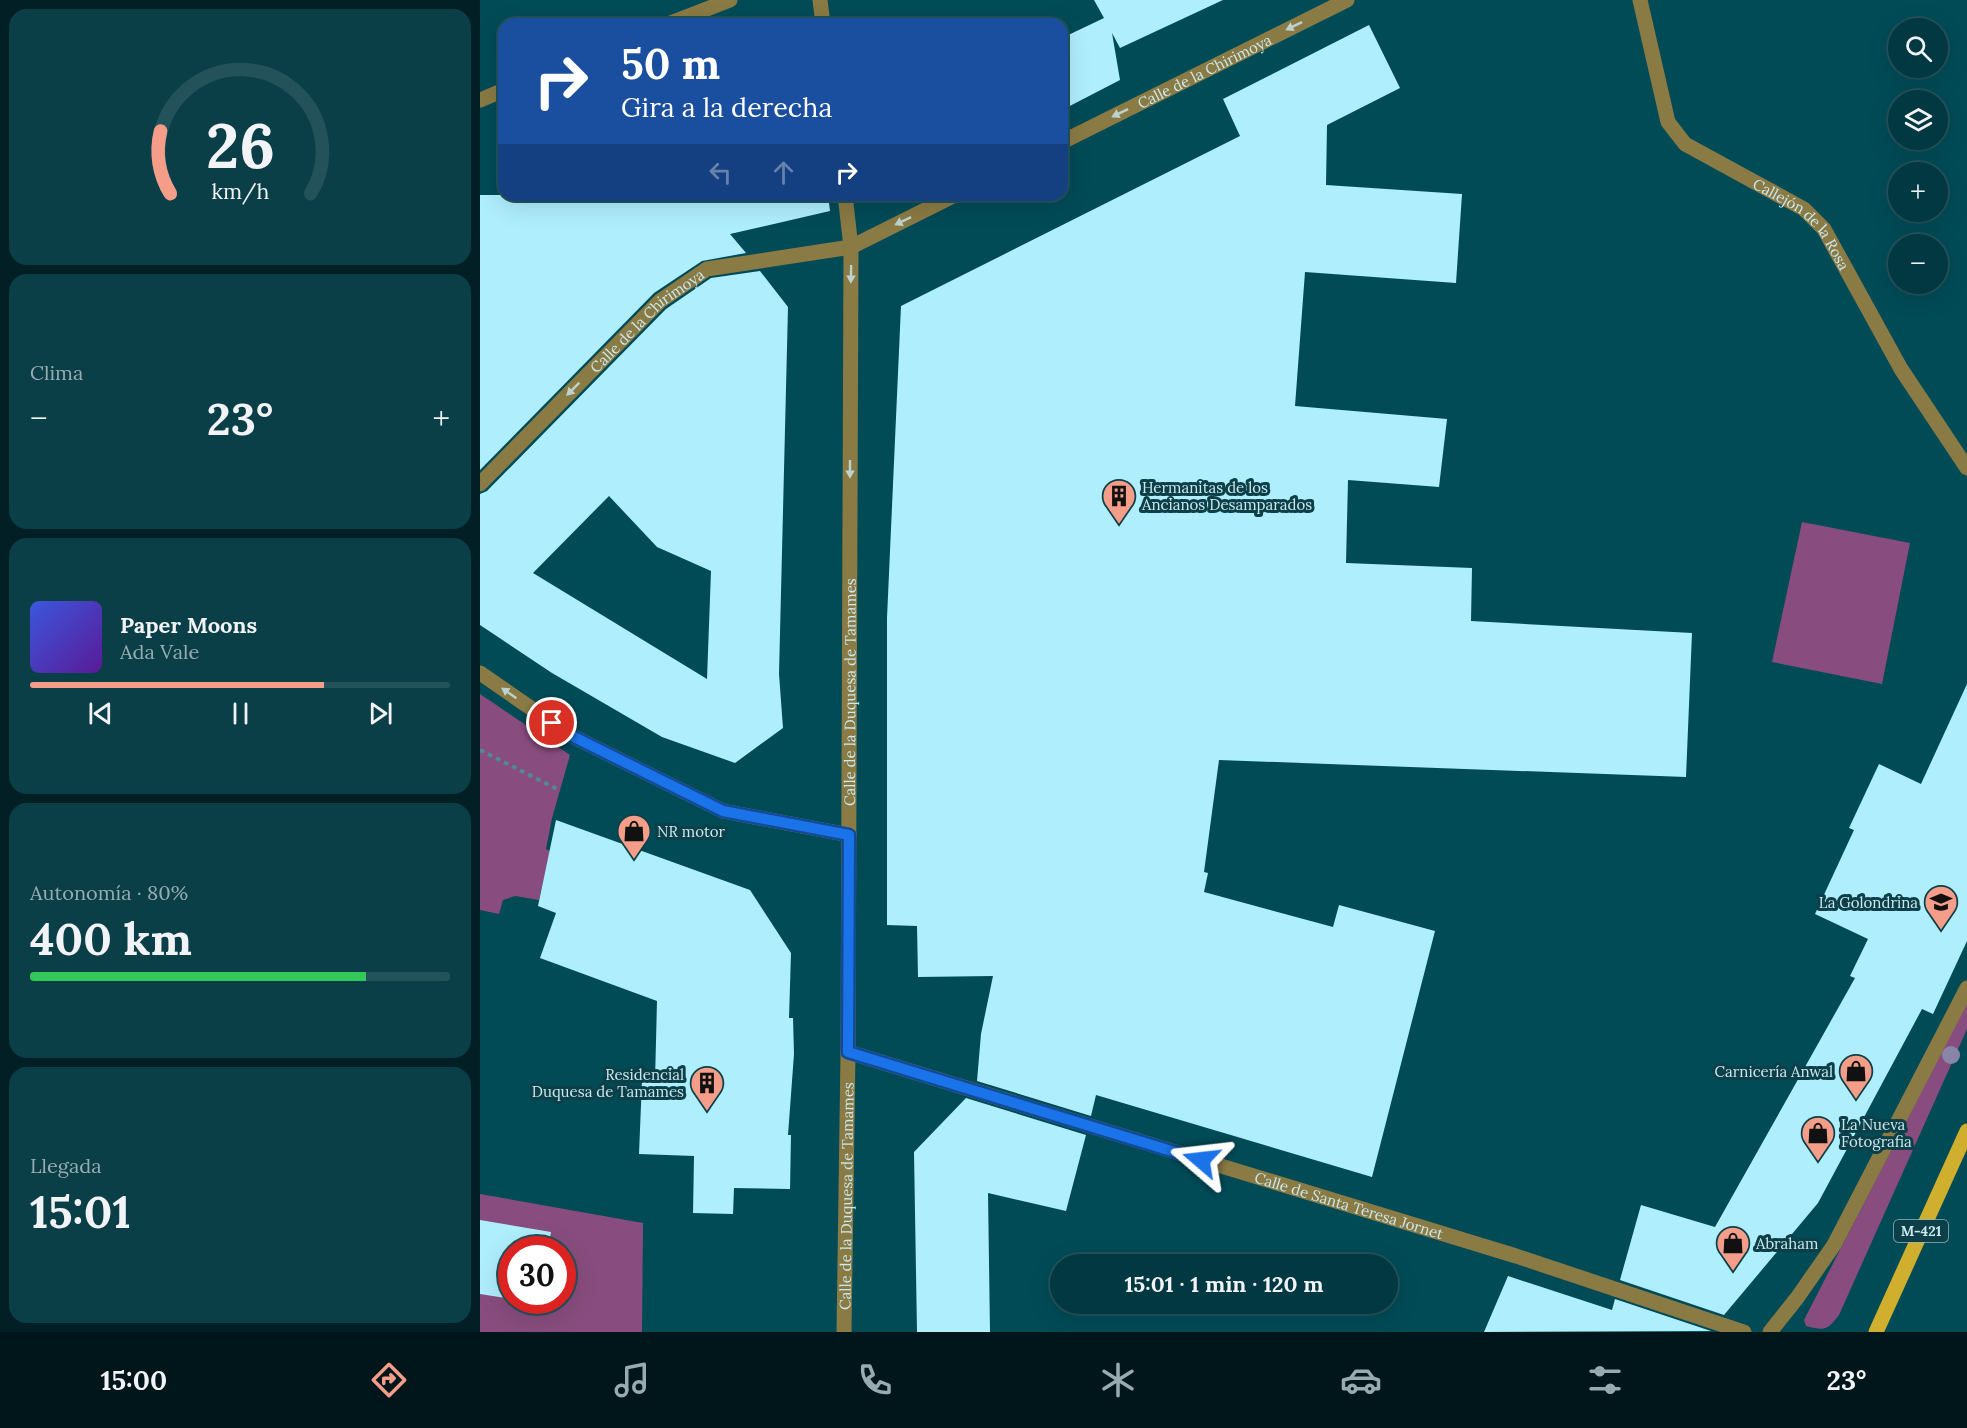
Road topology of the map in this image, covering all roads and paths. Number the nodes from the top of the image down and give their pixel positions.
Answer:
1 (730, 0) edge
2 (820, 0) edge
3 (1347, 0) edge
4 (1640, 0) edge
5 (684, 18) edge
6 (822, 18) edge
7 (498, 92) edge
8 (480, 100) edge
9 (1068, 139) edge
10 (846, 201) edge
11 (943, 201) edge
12 (851, 247) junction
13 (1967, 468) edge
14 (480, 484) edge
15 (480, 673) edge
16 (480, 750) edge
17 (559, 790) dead end
18 (849, 835) junction
19 (1967, 988) edge
20 (848, 1052) junction
21 (1967, 1131) edge
22 (844, 1332) edge
23 (1744, 1332) edge
24 (1770, 1332) edge
25 (1876, 1332) edge

1 - 5 street
2 - 6 street
3 -> 9 street, Calle de la Chirimoya
4 - 13 street, Callejón de la Rosa
7 - 8 street
10 - 12 street, Calle de la Duquesa de Tamames
11 -> 12 street, Calle de la Chirimoya
12 -> 14 street, Calle de la Chirimoya
12 -> 18 street, Calle de la Duquesa de Tamames
18 -> 15 street
16 - 17 path
18 - 20 street, Calle de la Duquesa de Tamames
19 - 24 street
20 - 22 street, Calle de la Duquesa de Tamames
20 - 23 street, Calle de Santa Teresa Jornet
21 - 25 main road, M-421

